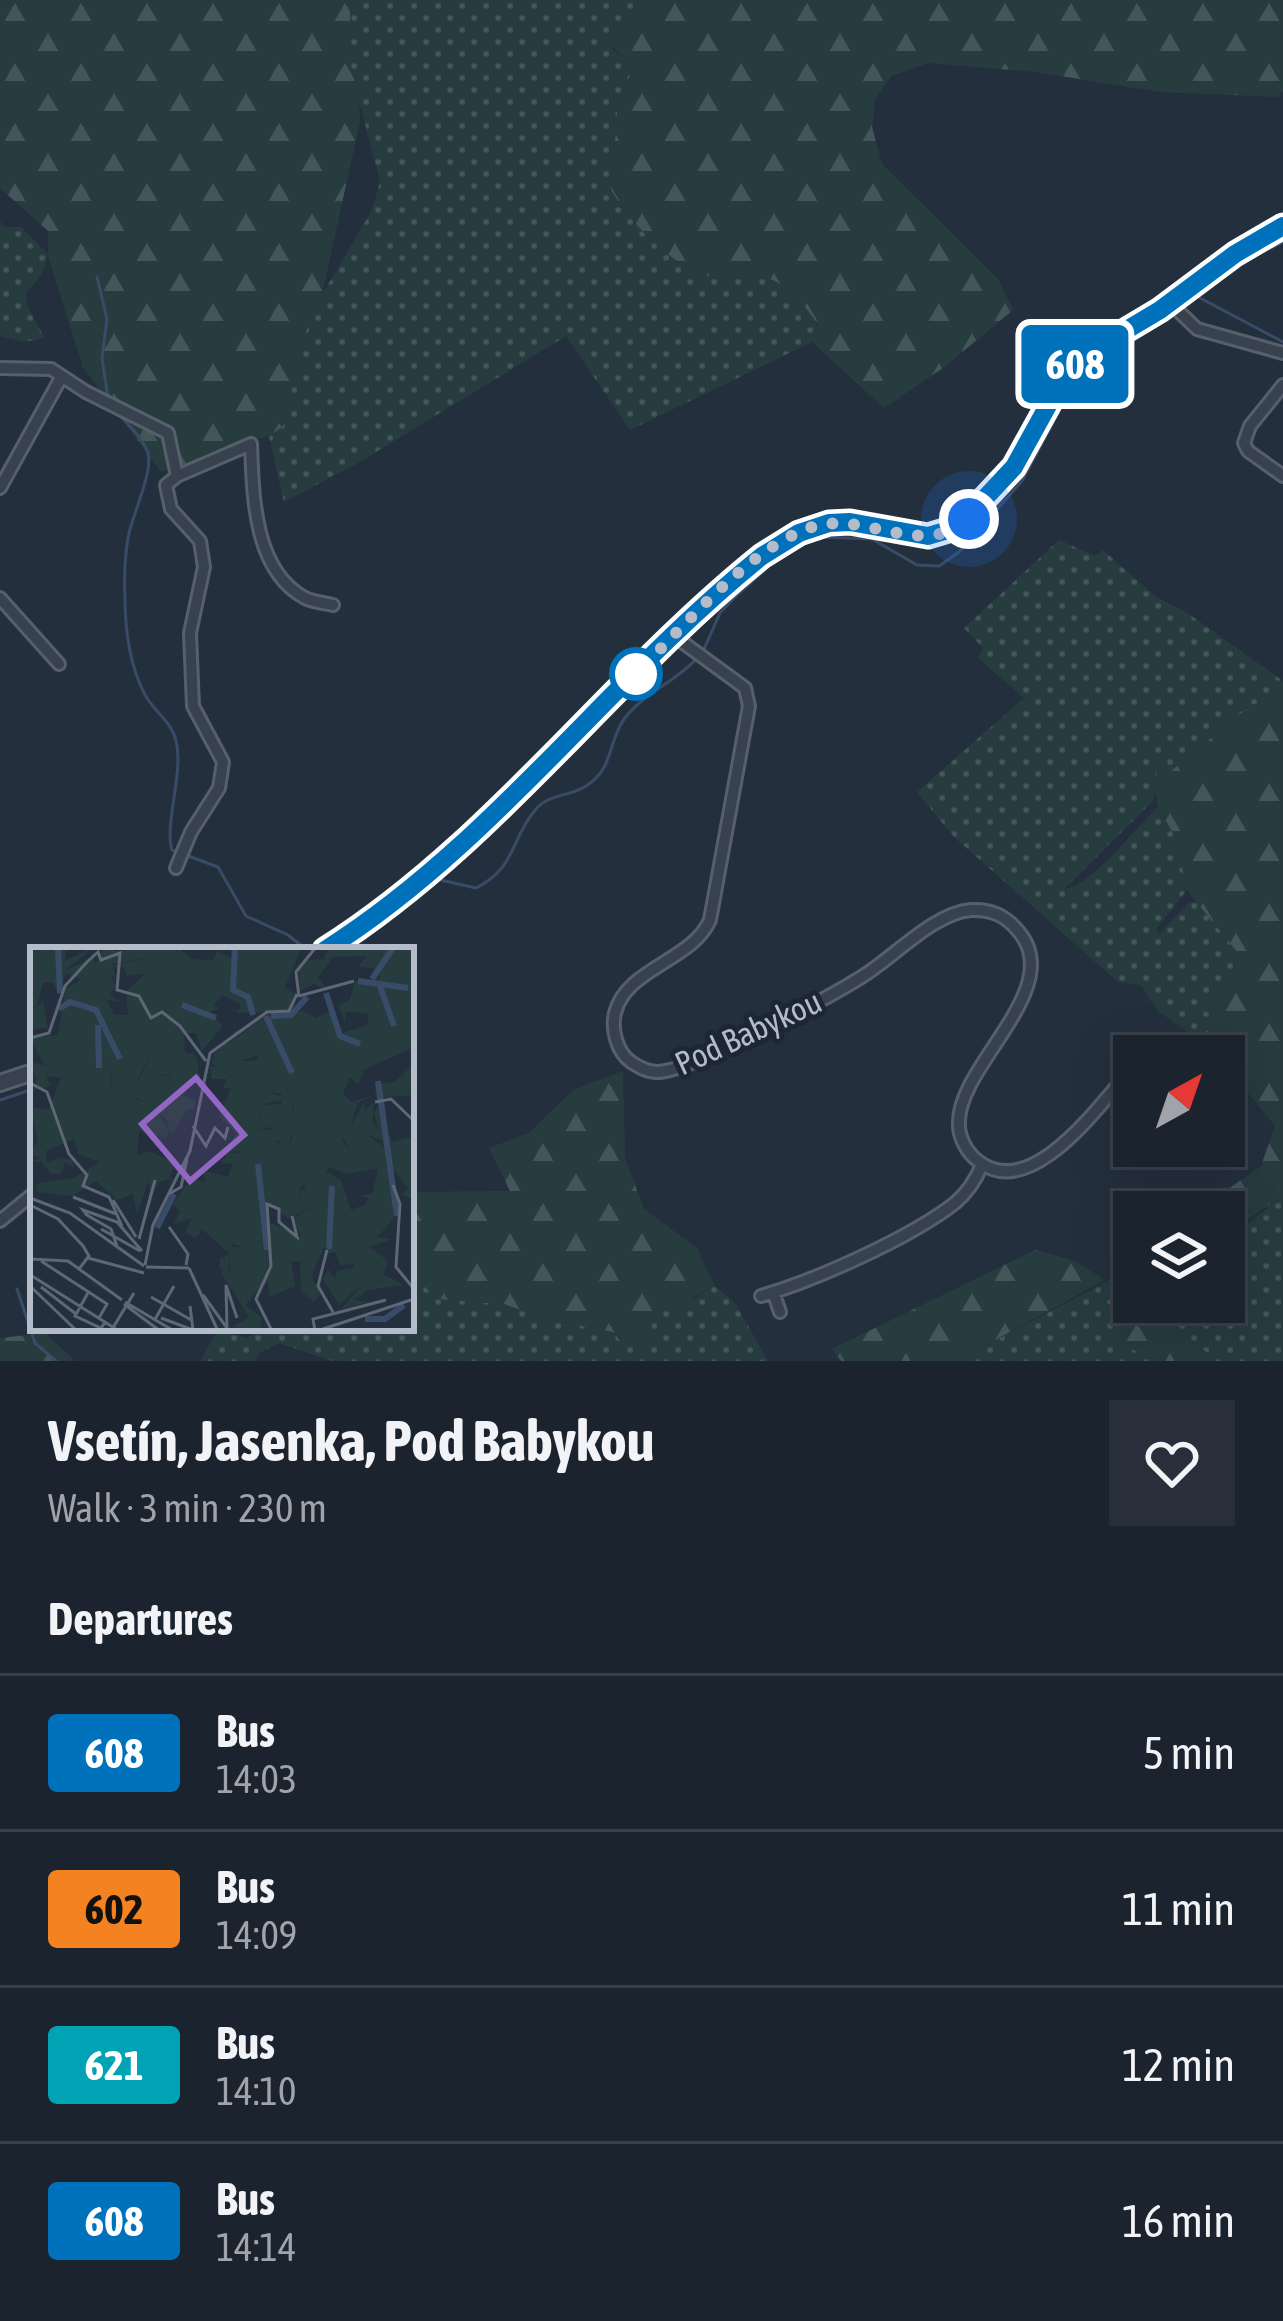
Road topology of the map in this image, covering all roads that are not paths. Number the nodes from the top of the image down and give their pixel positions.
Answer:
1 (1283, 226) edge
2 (1175, 309) junction
3 (1283, 353) edge
4 (0, 368) edge
5 (62, 376) junction
6 (1283, 385) edge
7 (177, 476) junction
8 (1283, 476) edge
9 (0, 488) edge
10 (0, 598) edge
11 (333, 605) dead end
12 (674, 636) junction
13 (59, 664) dead end
14 (176, 868) dead end
15 (330, 947) edge
16 (30, 1073) edge
17 (0, 1083) edge
18 (1113, 1088) edge
19 (982, 1165) junction
20 (30, 1196) edge
21 (0, 1221) edge
22 (781, 1312) dead end

1 - 2 street
2 - 3 street
2 - 12 street
4 - 5 street
5 - 7 street
5 - 9 street
6 - 8 street
7 - 11 street
7 - 14 street
10 - 13 street
12 - 15 street
12 - 19 street, Pod Babykou
16 - 17 street
18 - 19 street
19 - 22 street
20 - 21 street

